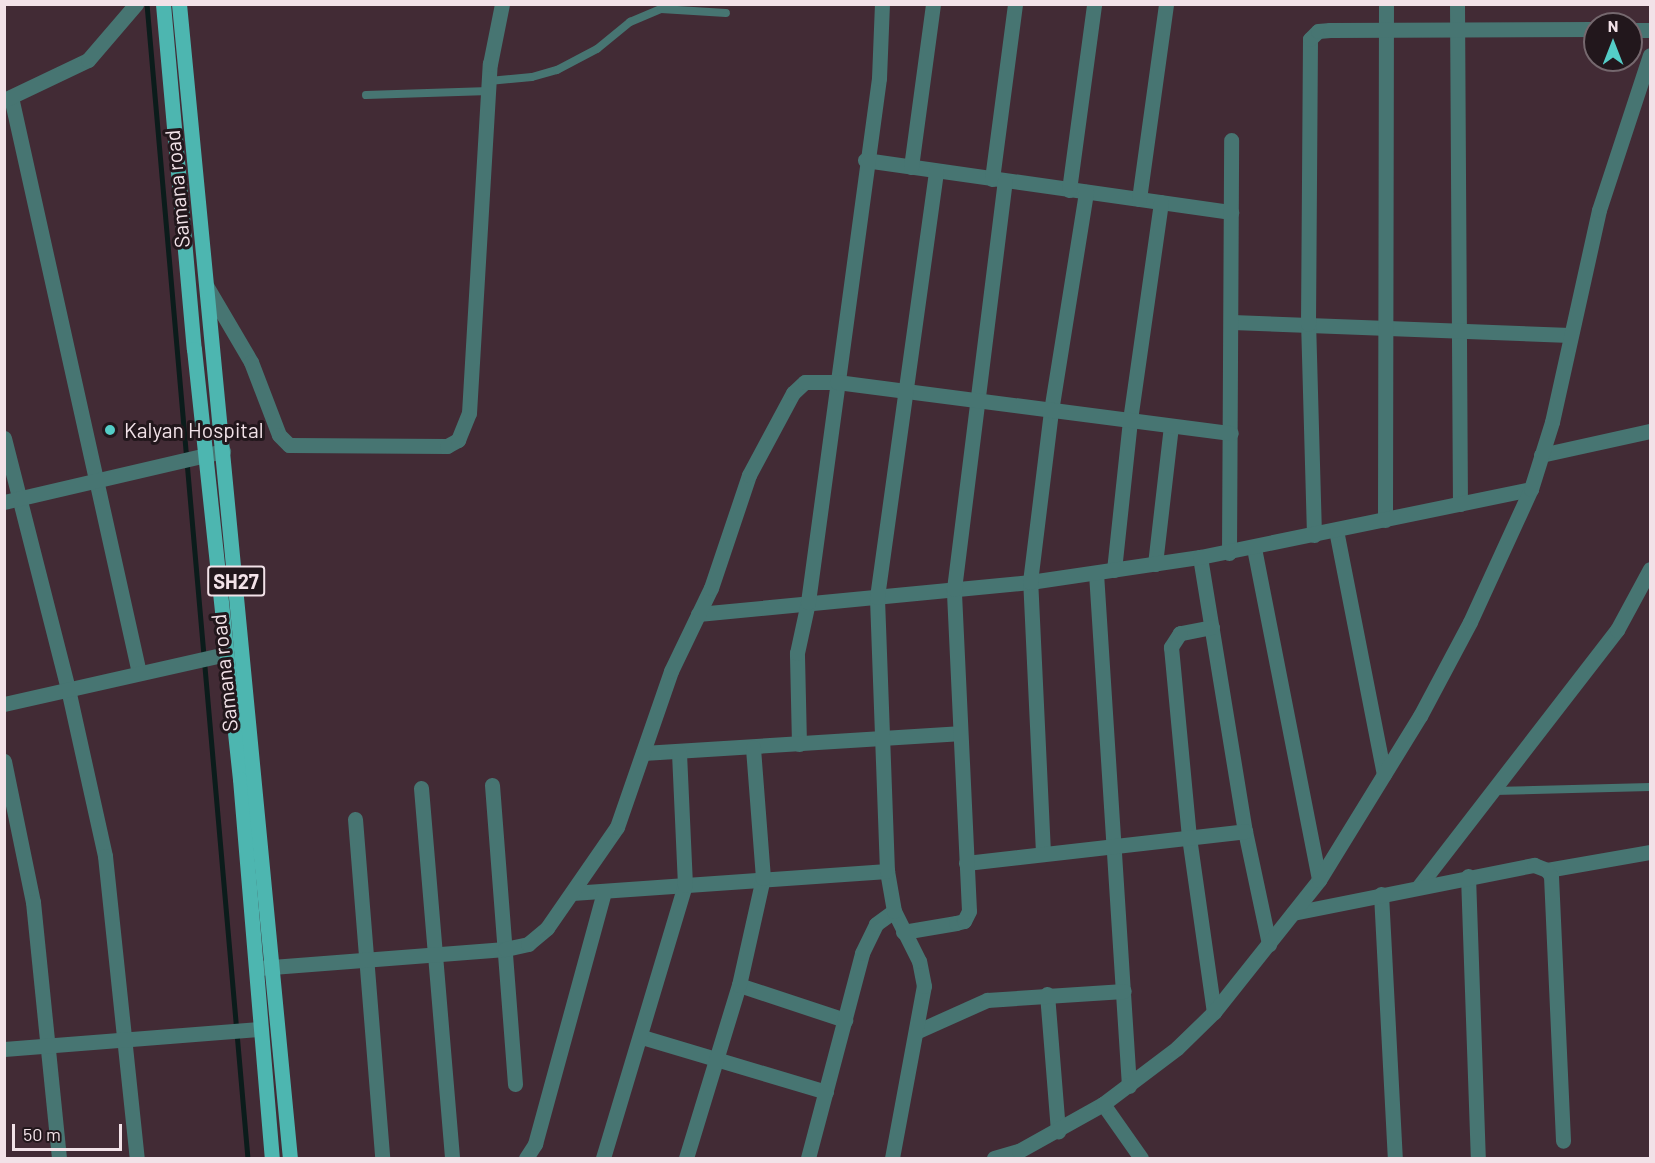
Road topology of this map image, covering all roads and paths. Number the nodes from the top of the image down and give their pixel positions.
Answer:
1 (136, 4) edge
2 (163, 4) edge
3 (179, 4) edge
4 (502, 4) edge
5 (882, 4) edge
6 (933, 4) edge
7 (1015, 4) edge
8 (1094, 4) edge
9 (1166, 4) edge
10 (1386, 4) edge
11 (1457, 4) edge
12 (726, 14) dead end
13 (1458, 27) junction
14 (1387, 28) junction
15 (1583, 29) edge
16 (1650, 55) edge
17 (489, 86) junction
18 (366, 95) dead end
19 (8, 99) edge
20 (1231, 140) dead end
21 (866, 160) junction
22 (911, 167) junction
23 (936, 171) junction
24 (999, 180) junction
25 (1069, 190) junction
26 (1086, 192) junction
27 (1139, 199) junction
28 (1161, 202) junction
29 (1231, 212) junction
30 (207, 287) junction
31 (1232, 322) junction
32 (1308, 324) junction
33 (1388, 326) junction
34 (1459, 328) junction
35 (1570, 335) junction
36 (837, 382) junction
37 (903, 391) junction
38 (977, 401) junction
39 (1052, 411) junction
40 (1130, 420) junction
41 (1171, 426) junction
42 (1650, 431) edge
43 (1231, 433) junction
44 (4, 438) edge
45 (223, 452) junction
46 (205, 453) junction
47 (1541, 455) junction
48 (96, 480) junction
49 (1531, 489) junction
50 (12, 500) edge
51 (1460, 504) junction
52 (1385, 520) junction
53 (1336, 530) junction
54 (1314, 535) junction
55 (1254, 548) junction
56 (1229, 553) junction
57 (1200, 557) junction
58 (1155, 564) junction
59 (1650, 569) edge
60 (1114, 570) junction
61 (1096, 573) junction
62 (1030, 582) junction
63 (954, 589) junction
64 (877, 597) junction
65 (808, 602) junction
66 (698, 614) junction
67 (1212, 627) junction
68 (226, 654) junction
69 (139, 673) junction
70 (68, 689) junction
71 (4, 704) edge
72 (958, 734) junction
73 (879, 739) junction
74 (799, 744) junction
75 (753, 747) junction
76 (679, 751) junction
77 (643, 753) junction
78 (4, 760) edge
79 (1384, 774) junction
80 (492, 785) dead end
81 (1650, 787) edge
82 (421, 788) dead end
83 (1494, 791) junction
84 (242, 801) junction
85 (259, 801) junction
86 (355, 819) dead end
87 (1245, 831) junction
88 (1189, 837) junction
89 (1115, 845) junction
90 (1650, 852) edge
91 (1043, 853) junction
92 (966, 862) junction
93 (1547, 870) junction
94 (887, 871) junction
95 (1468, 876) junction
96 (763, 878) junction
97 (1319, 880) junction
98 (685, 885) junction
99 (1419, 886) junction
100 (604, 891) junction
101 (572, 893) junction
102 (1381, 894) junction
103 (894, 911) junction
104 (1293, 913) junction
105 (903, 932) junction
106 (1269, 944) junction
107 (505, 950) junction
108 (434, 955) junction
109 (366, 960) junction
110 (274, 967) junction
111 (256, 968) junction
112 (739, 985) junction
113 (1124, 991) junction
114 (1047, 994) junction
115 (1214, 1012) junction
116 (844, 1020) junction
117 (260, 1029) junction
118 (918, 1031) junction
119 (642, 1037) junction
120 (123, 1039) junction
121 (48, 1046) junction
122 (4, 1049) edge
123 (716, 1059) junction
124 (514, 1084) dead end
125 (1129, 1086) junction
126 (825, 1092) junction
127 (1103, 1104) junction
128 (1058, 1132) junction
129 (1563, 1141) dead end
130 (1021, 1155) edge
131 (59, 1158) edge
132 (137, 1158) edge
133 (272, 1158) edge
134 (290, 1158) edge
135 (382, 1158) edge
136 (452, 1158) edge
137 (526, 1158) edge
138 (603, 1158) edge
139 (686, 1158) edge
140 (808, 1158) edge
141 (892, 1158) edge
142 (993, 1158) edge
143 (1141, 1158) edge
144 (1395, 1158) edge
145 (1478, 1158) edge

1 - 19 street
2 - 46 main road, Samana road / SH27
3 - 30 main road, Samana road / SH27
4 - 17 street
5 - 21 street
6 - 22 street
7 - 24 street
8 - 25 street
9 - 27 street
10 - 14 street
11 - 13 street
12 - 17 lane
13 - 14 street
13 - 15 street
13 - 34 street
14 - 32 street
14 - 33 street
16 - 35 street
17 - 18 lane
17 - 30 street
19 - 48 street
20 - 29 street
21 - 22 street
21 - 36 street
22 - 23 street
23 - 24 street
23 - 37 street
24 - 25 street
24 - 38 street
25 - 26 street
26 - 27 street
26 - 39 street
27 - 28 street
28 - 29 street
28 - 40 street
29 - 31 street
30 - 45 main road, Samana road / SH27
31 - 32 street
31 - 43 street
32 - 33 street
32 - 54 street
33 - 34 street
33 - 52 street
34 - 35 street
34 - 51 street
35 - 47 street
36 - 37 street
36 - 65 street
36 - 66 street
37 - 38 street
37 - 64 street
38 - 39 street
38 - 63 street
39 - 40 street
39 - 62 street
40 - 41 street
40 - 60 street
41 - 43 street
41 - 58 street
42 - 47 street
43 - 56 street
44 - 50 street
45 - 46 street
45 - 85 main road, Samana road / SH27
46 - 48 street
46 - 68 main road, Samana road / SH27
47 - 49 street
48 - 50 street
48 - 69 street
49 - 51 street
49 - 79 street
50 - 70 street
51 - 52 street
52 - 53 street
53 - 54 street
53 - 79 street
54 - 55 street
55 - 56 street
55 - 97 street
56 - 57 street
57 - 58 street
57 - 67 street
58 - 60 street
59 - 83 street
60 - 61 street
61 - 62 street
61 - 89 street
62 - 63 street
62 - 91 street
63 - 64 street
63 - 72 street
64 - 65 street
64 - 73 street
65 - 66 street
65 - 74 street
66 - 77 street
67 - 87 street
67 - 88 street
68 - 69 street
68 - 84 main road, Samana road / SH27
69 - 70 street
70 - 71 street
70 - 120 street
72 - 73 street
72 - 92 street
73 - 74 street
73 - 94 street
74 - 75 street
75 - 76 street
75 - 96 street
76 - 77 street
76 - 98 street
77 - 101 street
78 - 121 street
79 - 97 street
80 - 107 street
81 - 83 lane
82 - 108 street
83 - 99 street
84 - 85 main road
84 - 111 main road, Samana road / SH27
85 - 110 main road, Samana road / SH27
86 - 109 street
87 - 88 street
87 - 106 street
88 - 89 street
88 - 115 street
89 - 91 street
89 - 113 street
90 - 93 street
91 - 92 street
92 - 105 street
93 - 95 street
93 - 129 street
94 - 96 street
94 - 103 street
95 - 99 street
95 - 145 street
96 - 98 street
96 - 112 street
97 - 104 street
98 - 100 street
98 - 119 street
99 - 102 street
100 - 101 street
100 - 137 street
101 - 107 street
102 - 104 street
102 - 144 street
103 - 105 street
103 - 116 street
104 - 106 street
105 - 118 street
106 - 115 street
107 - 108 street
107 - 124 street
108 - 109 street
108 - 136 street
109 - 110 street
109 - 135 street
110 - 111 street
110 - 134 main road, Samana road / SH27
111 - 117 main road, Samana road / SH27
112 - 116 street
112 - 123 street
113 - 114 street
113 - 125 street
114 - 118 street
114 - 128 street
115 - 125 street
116 - 126 street
117 - 120 street
117 - 133 main road, Samana road / SH27
118 - 141 street
119 - 123 street
119 - 138 street
120 - 121 street
120 - 132 street
121 - 122 street
121 - 131 street
123 - 126 street
123 - 139 street
125 - 127 street
126 - 140 street
127 - 128 street
127 - 143 street
128 - 130 street
130 - 142 street

